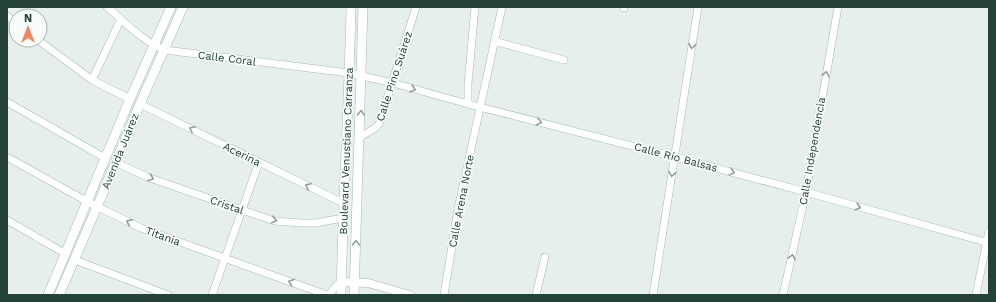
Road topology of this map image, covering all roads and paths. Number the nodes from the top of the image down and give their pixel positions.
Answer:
1 (107, 7) edge
2 (171, 7) edge
3 (183, 7) edge
4 (350, 7) edge
5 (363, 7) edge
6 (416, 7) edge
7 (475, 7) edge
8 (502, 7) edge
9 (698, 7) edge
10 (838, 7) edge
11 (121, 20) junction
12 (494, 41) junction
13 (154, 46) junction
14 (48, 47) edge
15 (165, 50) junction
16 (564, 60) dead end
17 (349, 73) junction
18 (362, 76) junction
19 (92, 80) junction
20 (393, 83) junction
21 (130, 99) junction
22 (7, 102) edge
23 (140, 104) junction
24 (468, 104) junction
25 (479, 107) junction
26 (360, 137) junction
27 (7, 157) edge
28 (675, 157) junction
29 (105, 158) junction
30 (116, 162) junction
31 (258, 162) junction
32 (806, 192) junction
33 (88, 202) junction
34 (343, 203) junction
35 (97, 207) junction
36 (242, 211) junction
37 (343, 218) junction
38 (7, 220) edge
39 (989, 231) edge
40 (988, 243) edge
41 (66, 254) junction
42 (545, 256) dead end
43 (226, 258) junction
44 (75, 260) junction
45 (341, 282) junction
46 (354, 282) junction
47 (48, 295) edge
48 (59, 295) edge
49 (168, 295) edge
50 (212, 295) edge
51 (328, 295) edge
52 (341, 295) edge
53 (354, 295) edge
54 (410, 295) edge
55 (444, 295) edge
56 (536, 295) edge
57 (653, 295) edge
58 (783, 295) edge
59 (976, 295) edge

1 - 11 street, Calle Coral
2 - 13 main road, Avenida Juárez
3 - 15 main road, Avenida Juárez
4 - 17 main road, Boulevard Venustiano Carranza
5 - 18 main road, Boulevard Venustiano Carranza
6 - 20 street, Calle Pino Suárez
7 - 24 street
8 - 12 street, Calle Arena Norte
9 -> 28 street
32 -> 10 street, Calle Independencia
11 - 13 street, Calle Coral
11 - 19 street
12 - 16 street
12 - 25 street, Calle Arena Norte
13 - 15 street, Calle Coral
13 - 21 main road, Avenida Juárez
14 - 19 street
15 - 17 street, Calle Coral
15 - 23 main road, Avenida Juárez
17 - 18 street, Calle Coral
17 - 34 main road, Boulevard Venustiano Carranza
18 - 20 street, Calle Río Balsas
26 -> 18 main road, Boulevard Venustiano Carranza
19 - 21 street
20 -> 24 street, Calle Río Balsas
20 - 26 street, Calle Pino Suárez
21 - 29 main road, Avenida Juárez
22 - 29 street
23 - 30 main road, Avenida Juárez
31 -> 23 street, Acerina
24 - 25 street, Calle Río Balsas
25 -> 28 street, Calle Río Balsas
25 - 55 street, Calle Arena Norte
46 -> 26 main road, Boulevard Venustiano Carranza
27 - 33 street, Titania
28 -> 32 street, Calle Río Balsas
28 -> 57 street
29 - 33 main road, Avenida Juárez
30 - 35 main road, Avenida Juárez
30 -> 36 street, Cristal
34 -> 31 street, Acerina
31 - 36 street
32 -> 40 street, Calle Río Balsas
58 -> 32 street, Calle Independencia
33 - 35 street, Titania
33 - 41 main road, Avenida Juárez
34 - 37 main road, Boulevard Venustiano Carranza
43 -> 35 street, Titania
35 - 44 main road, Avenida Juárez
36 -> 37 street, Cristal
36 - 43 street
37 - 45 main road, Boulevard Venustiano Carranza
38 - 41 street
39 - 40 street
40 - 59 street
41 - 47 main road, Avenida Juárez
42 - 56 street
43 - 50 street
51 -> 43 street, Titania
44 - 48 main road, Avenida Juárez
44 - 49 street
45 - 46 street
45 - 51 street, Titania
45 - 52 main road, Boulevard Venustiano Carranza
46 - 53 main road, Boulevard Venustiano Carranza
46 - 54 street

